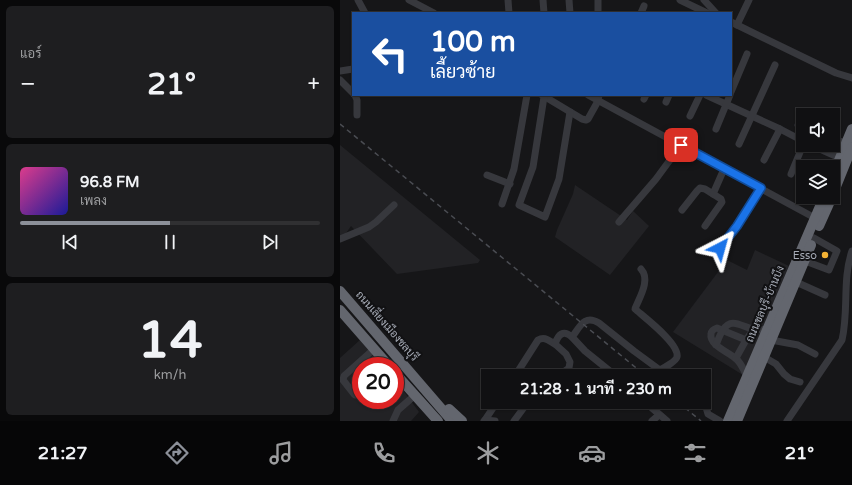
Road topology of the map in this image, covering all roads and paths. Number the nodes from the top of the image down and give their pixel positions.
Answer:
1 (358, 0) edge
2 (409, 0) edge
3 (508, 0) edge
4 (543, 0) edge
5 (569, 0) edge
6 (598, 0) edge
7 (680, 0) edge
8 (704, 0) edge
9 (749, 0) edge
10 (644, 6) dead end
11 (364, 12) edge
12 (432, 12) edge
13 (509, 12) edge
14 (544, 12) edge
15 (570, 12) edge
16 (598, 12) edge
17 (641, 12) edge
18 (705, 12) edge
19 (715, 12) edge
20 (734, 24) edge
21 (747, 54) dead end
22 (775, 65) dead end
23 (352, 69) edge
24 (340, 71) edge
25 (852, 78) edge
26 (340, 80) edge
27 (732, 90) edge
28 (352, 92) edge
29 (355, 96) edge
30 (527, 96) edge
31 (543, 96) edge
32 (669, 96) edge
33 (700, 96) edge
34 (708, 96) edge
35 (730, 96) edge
36 (599, 98) edge
37 (666, 102) dead end
38 (726, 104) junction
39 (570, 112) junction
40 (357, 115) dead end
41 (690, 116) dead end
42 (752, 116) junction
43 (716, 129) dead end
44 (780, 129) junction
45 (852, 129) edge
46 (796, 137) edge
47 (739, 144) dead end
48 (681, 145) junction
49 (840, 146) edge
50 (800, 152) edge
51 (848, 153) edge
52 (764, 160) dead end
53 (840, 165) edge
54 (724, 169) junction
55 (790, 174) dead end
56 (840, 174) edge
57 (487, 175) dead end
58 (510, 184) junction
59 (761, 188) junction
60 (712, 194) junction
61 (502, 204) dead end
62 (821, 204) edge
63 (829, 204) edge
64 (394, 205) dead end
65 (682, 210) dead end
66 (815, 218) junction
67 (619, 222) dead end
68 (705, 226) dead end
69 (814, 238) junction
70 (340, 239) edge
71 (720, 248) dead end
72 (852, 251) edge
73 (805, 261) junction
74 (641, 269) dead end
75 (796, 282) junction
76 (340, 291) edge
77 (825, 295) dead end
78 (340, 310) edge
79 (768, 329) junction
80 (723, 330) junction
81 (753, 330) junction
82 (572, 337) junction
83 (746, 340) junction
84 (771, 340) junction
85 (555, 344) junction
86 (374, 349) junction
87 (815, 354) dead end
88 (365, 357) edge
89 (381, 357) edge
90 (764, 357) junction
91 (736, 358) junction
92 (352, 369) edge
93 (519, 369) edge
94 (568, 369) edge
95 (607, 369) edge
96 (659, 369) edge
97 (662, 369) edge
98 (747, 377) junction
99 (416, 378) junction
100 (800, 382) dead end
101 (404, 383) edge
102 (408, 388) junction
103 (352, 391) edge
104 (414, 396) junction
105 (492, 409) edge
106 (523, 409) edge
107 (653, 409) edge
108 (706, 409) edge
109 (659, 415) junction
110 (485, 420) edge
111 (393, 421) edge
112 (431, 421) edge
113 (438, 421) edge
114 (452, 421) edge
115 (462, 421) edge
116 (495, 421) edge
117 (514, 421) edge
118 (652, 421) edge
119 (667, 421) edge
120 (720, 421) edge
121 (728, 421) edge
122 (737, 421) edge
123 (787, 421) edge

1 - 11 street
2 - 12 street
3 - 13 street
4 - 14 street
5 - 15 street
6 - 16 street
7 - 18 street
8 - 19 street
9 - 20 street
10 - 17 street
20 - 25 street
21 - 27 street
22 - 42 street
23 - 24 street
26 - 28 street
29 - 40 street
30 - 58 street
31 - 39 street
31 - 39 street
32 - 37 street
33 - 41 street
34 - 38 street
35 - 38 street
36 - 39 street
36 - 48 street
38 - 42 street
38 - 43 street
42 - 44 street
42 - 47 street
44 - 46 street
44 - 52 street
45 - 51 highway, ถนนชลบุรี-บ้านบึง
48 - 54 street
48 - 67 street
49 - 51 street
50 - 55 street
51 - 53 highway, ถนนชลบุรี-บ้านบึง
51 - 56 highway, ถนนชลบุรี-บ้านบึง
54 - 59 street
54 - 60 street
57 - 58 street
58 - 61 street
59 - 66 street
59 - 71 street
60 - 65 street
60 - 68 street
62 - 66 highway, ถนนชลบุรี-บ้านบึง
63 - 69 highway, ถนนชลบุรี-บ้านบึง
64 - 70 street
66 - 79 highway, ถนนชลบุรี-บ้านบึง
69 - 73 highway, ถนนชลบุรี-บ้านบึง
69 - 73 street
72 - 123 street
73 - 75 highway, ถนนชลบุรี-บ้านบึง
74 - 97 street
75 - 77 street
75 - 84 highway, ถนนชลบุรี-บ้านบึง
76 - 99 highway, ถนนเลี่ยงเมืองชลบุรี
78 - 86 highway
79 - 81 street
79 - 98 highway, ถนนชลบุรี-บ้านบึง
80 - 81 street
80 - 83 street
80 - 91 street
81 - 83 street
82 - 85 street
82 - 95 street
82 - 96 street
83 - 91 street
84 - 87 street
84 - 90 highway, ถนนชลบุรี-บ้านบึง
85 - 93 street
85 - 94 street
86 - 88 street
86 - 89 highway
90 - 100 street
90 - 122 highway, ถนนชลบุรี-บ้านบึง
91 - 98 street
92 - 103 street
98 - 121 highway, ถนนชลบุรี-บ้านบึง
99 - 114 highway, ถนนเลี่ยงเมืองชลบุรี
99 - 115 highway, ถนนเลี่ยงเมืองชลบุรี
101 - 102 highway
102 - 104 highway
102 - 113 highway
104 - 111 street
104 - 112 highway
105 - 110 street
106 - 117 street
107 - 109 street
108 - 120 street
109 - 118 street
109 - 119 street
110 - 116 street

